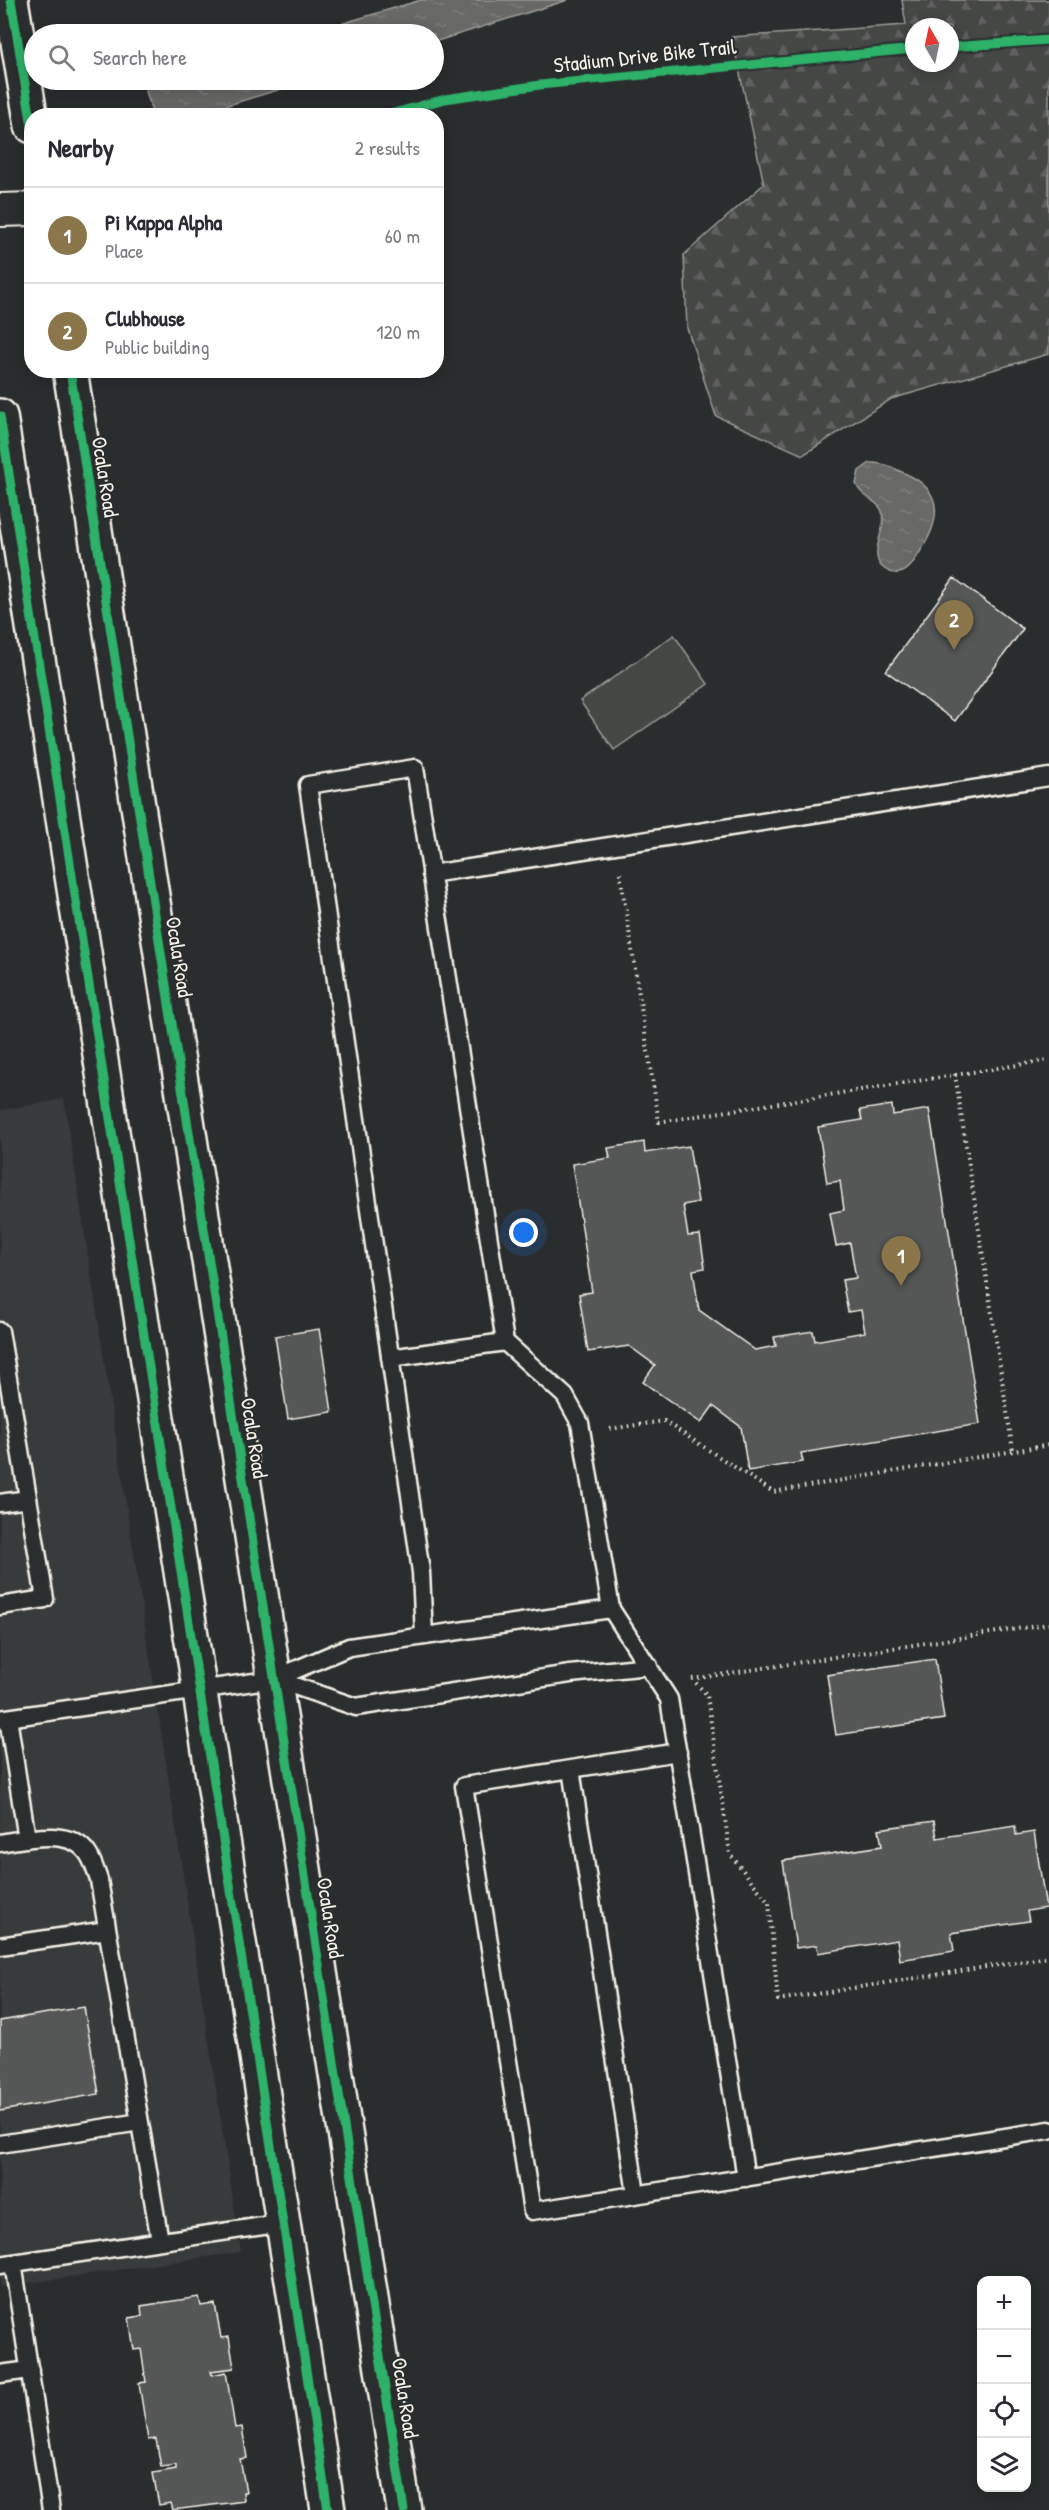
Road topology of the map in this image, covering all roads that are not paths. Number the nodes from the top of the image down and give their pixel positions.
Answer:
1 (12, 0) edge
2 (24, 76) edge
3 (26, 90) edge
4 (29, 108) edge
5 (24, 209) edge
6 (0, 210) edge
7 (71, 378) edge
8 (0, 416) edge
9 (1049, 777) edge
10 (431, 874) junction
11 (0, 1331) edge
12 (505, 1342) junction
13 (390, 1358) junction
14 (5, 1393) edge
15 (28, 1499) junction
16 (0, 1503) edge
17 (0, 1606) edge
18 (611, 1609) junction
19 (424, 1636) junction
20 (649, 1666) junction
21 (274, 1679) junction
22 (199, 1690) junction
23 (4, 1719) edge
24 (678, 1752) junction
25 (571, 1768) junction
26 (27, 1839) junction
27 (0, 1843) edge
28 (107, 1930) junction
29 (0, 1946) edge
30 (140, 2122) junction
31 (1049, 2130) edge
32 (0, 2144) edge
33 (746, 2178) junction
34 (636, 2194) junction
35 (283, 2223) junction
36 (160, 2241) junction
37 (7, 2264) edge
38 (30, 2370) junction
39 (0, 2374) edge
40 (51, 2510) edge
41 (328, 2510) edge
42 (404, 2510) edge

1 - 2 main road
3 - 4 main road
5 - 6 street
7 - 21 main road, Ocala Road
8 - 22 main road
9 - 10 lane
10 - 12 lane
10 - 13 lane
11 - 14 lane
12 - 13 lane
12 - 18 lane
13 - 19 lane
14 - 15 lane
15 - 16 lane
15 - 17 lane
18 - 19 lane
18 - 20 lane
19 - 21 lane
20 - 21 lane
20 - 24 lane
21 - 22 lane
21 - 42 main road, Ocala Road
22 - 23 lane
22 - 35 main road
23 - 26 lane
24 - 25 lane
24 - 33 lane
25 - 34 lane
25 - 34 lane
26 - 27 lane
26 - 28 lane
28 - 29 lane
28 - 30 lane
30 - 32 lane
30 - 36 lane
31 - 33 lane
33 - 34 lane
35 - 36 lane
35 - 41 main road
36 - 37 lane
37 - 38 lane
38 - 39 lane
38 - 40 lane

